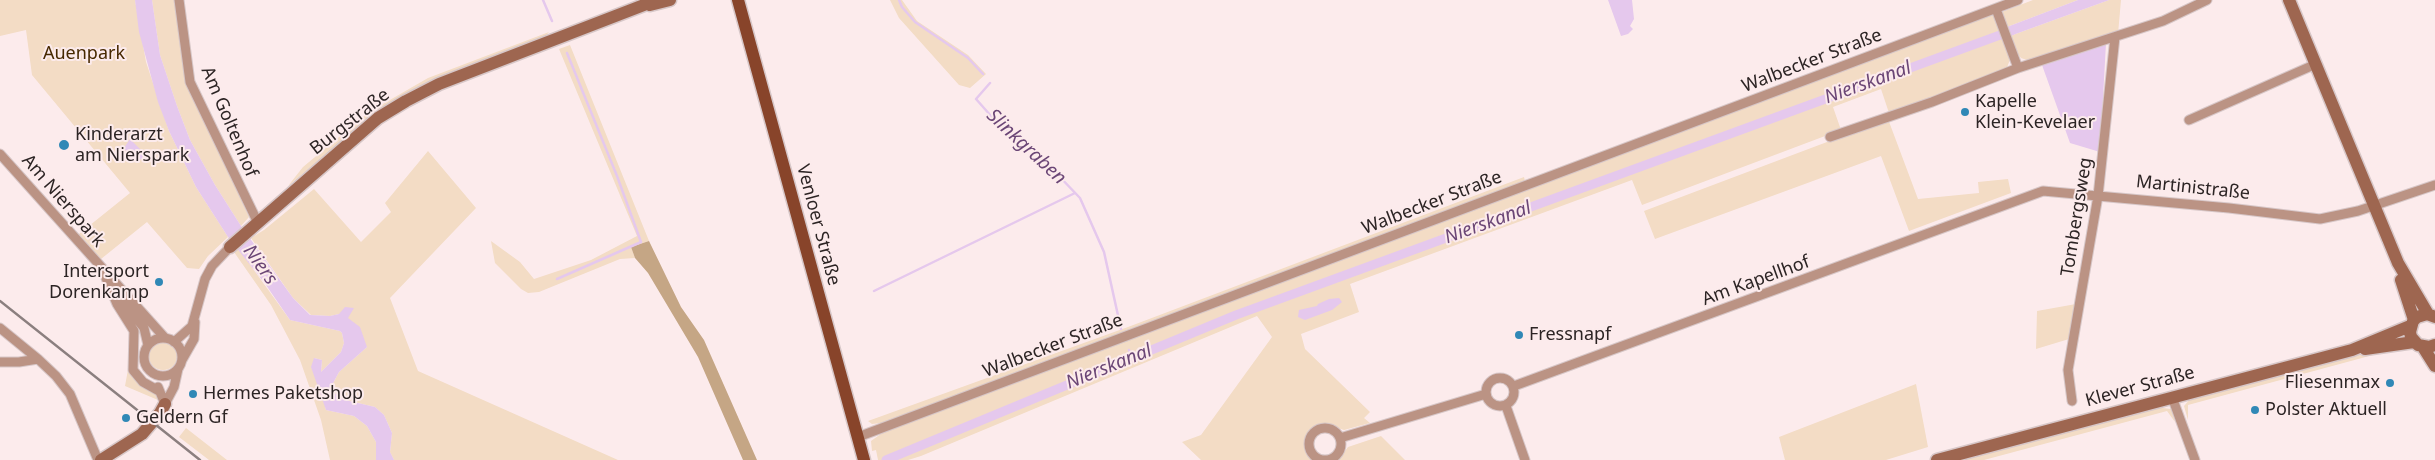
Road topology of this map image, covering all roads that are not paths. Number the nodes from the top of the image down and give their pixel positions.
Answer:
1 (179, 0) edge
2 (657, 0) edge
3 (670, 0) edge
4 (738, 0) edge
5 (2018, 0) edge
6 (2207, 0) edge
7 (2289, 0) edge
8 (640, 8) junction
9 (1996, 9) junction
10 (2115, 37) junction
11 (2316, 64) junction
12 (2018, 68) junction
13 (2189, 120) dead end
14 (1830, 137) dead end
15 (0, 154) edge
16 (2435, 185) edge
17 (2098, 196) junction
18 (2008, 203) joint
19 (2375, 205) junction
20 (255, 226) junction
21 (230, 247) joint
22 (2398, 263) junction
23 (102, 270) junction
24 (108, 286) junction
25 (196, 314) junction
26 (2431, 316) edge
27 (2412, 323) junction
28 (0, 328) edge
29 (165, 338) junction
30 (174, 342) junction
31 (148, 345) junction
32 (2424, 345) edge
33 (2352, 350) junction
34 (38, 359) junction
35 (0, 362) edge
36 (180, 365) junction
37 (2435, 366) edge
38 (155, 374) junction
39 (1514, 386) junction
40 (160, 391) junction
41 (1486, 394) junction
42 (2172, 397) junction
43 (2072, 401) dead end
44 (165, 404) junction
45 (1506, 406) junction
46 (858, 437) junction
47 (1340, 438) dead end
48 (100, 460) edge
49 (864, 460) edge
50 (1525, 460) edge
51 (1937, 460) edge
52 (2195, 460) edge

1 - 20 street, Am Goltenhof
2 - 8 main road, Burgstraße
3 - 8 main road, Burgstraße
4 - 46 main road, Venloer Straße
5 - 9 street, Walbecker Straße
6 - 10 street
7 - 11 main road
8 - 20 main road, Burgstraße
9 - 12 street
9 - 46 street, Walbecker Straße
10 - 12 street
10 - 17 street, Tombergsweg
11 - 13 street
11 - 19 main road
12 - 14 street
15 - 23 street, Am Nierspark
16 - 19 street, Martinistraße
17 - 18 street, Martinistraße
17 - 19 street, Martinistraße
17 - 43 street, Tombergsweg
18 - 39 street, Am Kapellhof
19 - 22 main road
20 - 21 main road, Burgstraße
21 - 25 street, Burgstraße
22 - 26 main road
22 - 27 main road
23 - 24 street, Am Nierspark
23 - 29 street, Am Nierspark
24 - 31 street, Am Nierspark
24 - 40 street, Am Nierspark
25 - 30 street, Burgstraße
25 - 36 street, Burgstraße
26 - 27 main road, Klever Straße
27 - 32 main road
27 - 33 main road, Klever Straße
28 - 34 street
29 - 30 street
29 - 31 street
30 - 36 street
31 - 38 street
32 - 33 main road, Klever Straße
32 - 37 main road
33 - 42 main road, Klever Straße
34 - 35 street
34 - 48 street
36 - 38 street
36 - 44 street, Burgstraße
38 - 40 street
39 - 41 street
39 - 45 street
40 - 44 street
41 - 45 street
41 - 47 street
42 - 51 main road, Klever Straße
42 - 52 street
44 - 48 main road, Burgstraße
45 - 50 street
46 - 49 main road, Venloer Straße

